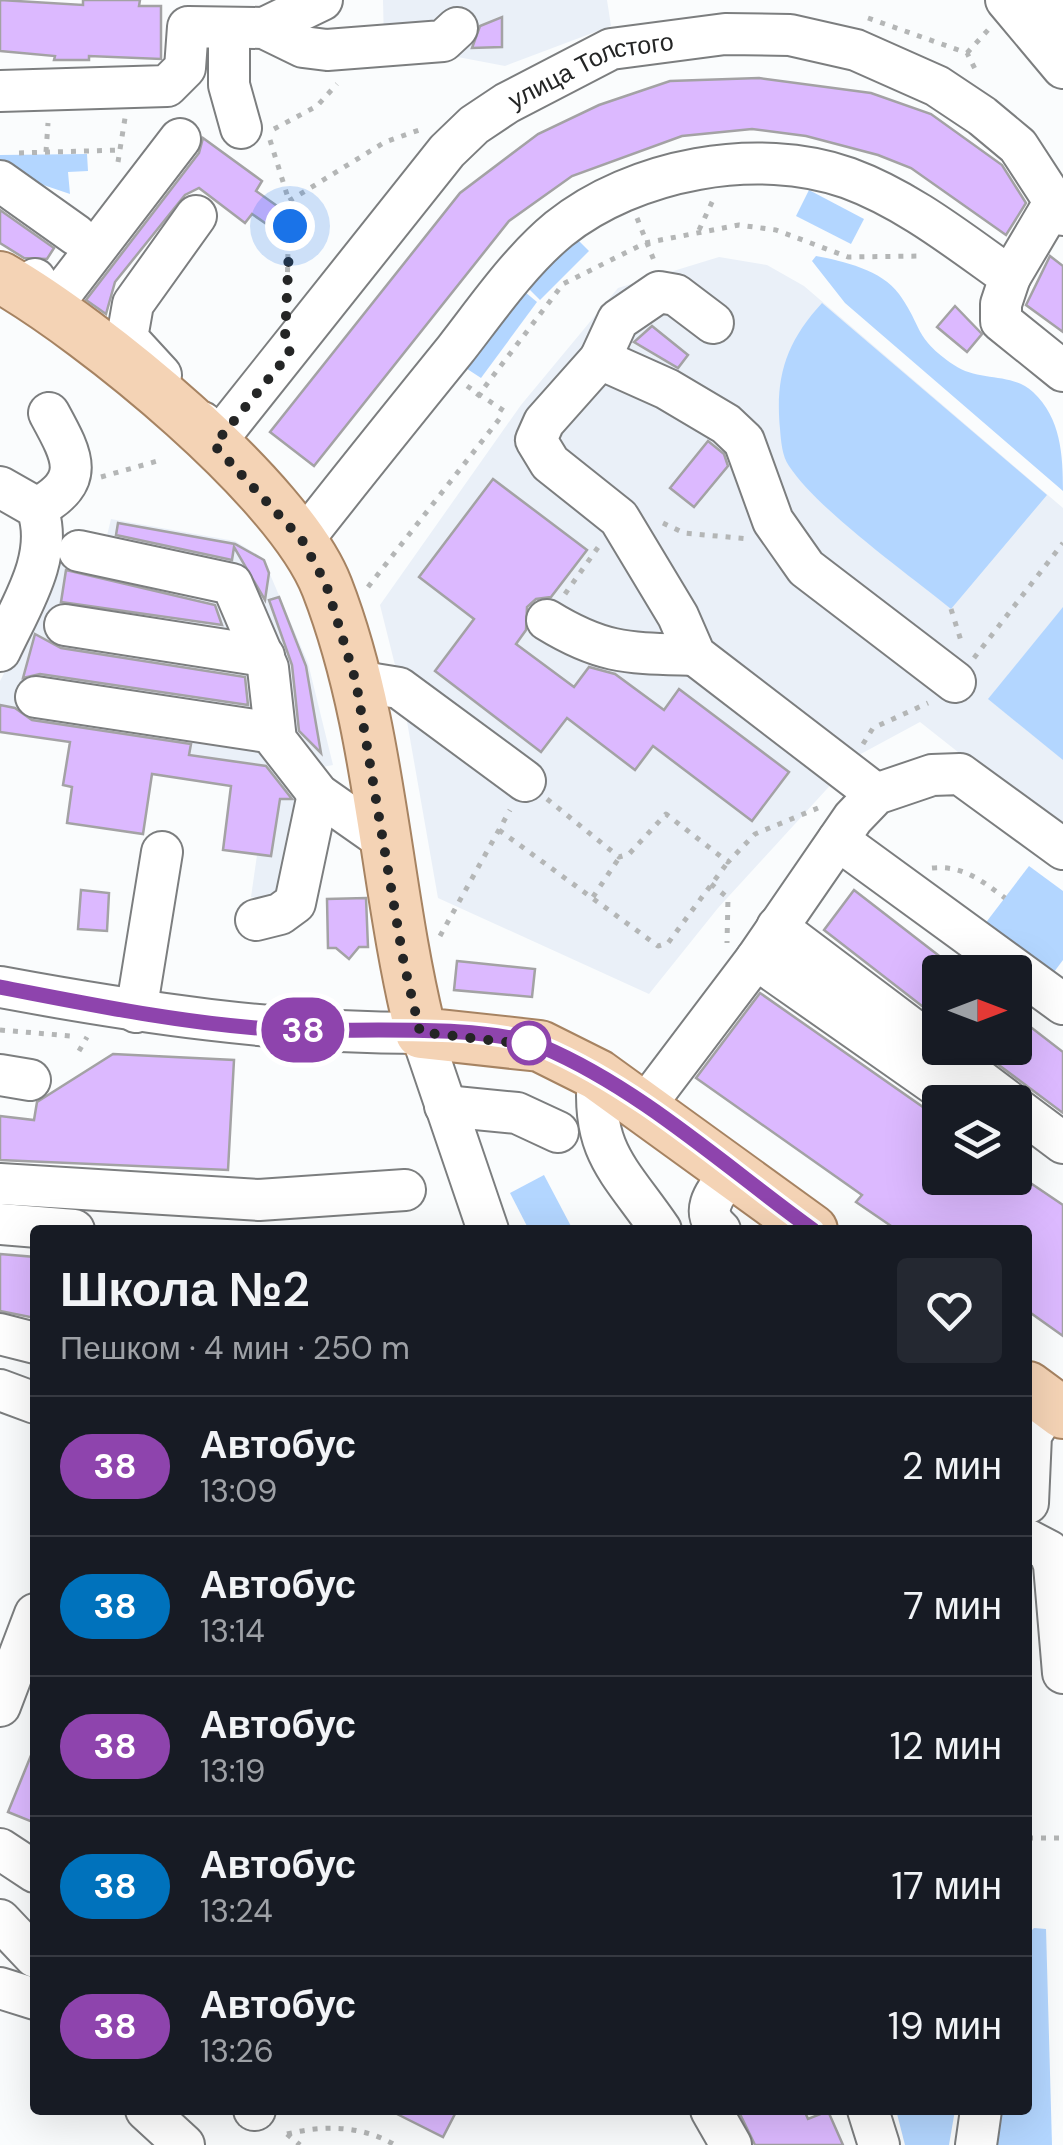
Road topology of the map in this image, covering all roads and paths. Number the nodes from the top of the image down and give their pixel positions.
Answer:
1 (322, 0) edge
2 (1046, 0) edge
3 (999, 12) edge
4 (184, 13) edge
5 (1063, 22) edge
6 (247, 28) junction
7 (457, 28) dead end
8 (347, 48) junction
9 (966, 53) dead end
10 (1063, 68) edge
11 (0, 91) edge
12 (239, 111) joint
13 (474, 125) junction
14 (180, 139) dead end
15 (121, 150) dead end
16 (8, 167) edge
17 (1059, 208) edge
18 (196, 216) dead end
19 (76, 235) dead end
20 (0, 252) edge
21 (1010, 276) junction
22 (0, 278) edge
23 (51, 307) junction
24 (713, 323) dead end
25 (290, 353) junction
26 (600, 359) junction
27 (1063, 371) edge
28 (477, 397) dead end
29 (496, 408) dead end
30 (49, 413) dead end
31 (504, 413) dead end
32 (214, 445) junction
33 (162, 460) dead end
34 (112, 472) dead end
35 (0, 487) edge
36 (37, 508) junction
37 (773, 521) junction
38 (671, 529) dead end
39 (302, 540) junction
40 (1063, 542) edge
41 (79, 550) dead end
42 (363, 593) dead end
43 (951, 609) dead end
44 (547, 620) dead end
45 (65, 625) dead end
46 (0, 651) edge
47 (695, 655) junction
48 (264, 656) junction
49 (356, 682) junction
50 (955, 682) joint
51 (36, 697) dead end
52 (873, 728) dead end
53 (274, 733) junction
54 (525, 782) junction
55 (318, 794) junction
56 (876, 794) junction
57 (796, 814) dead end
58 (499, 830) junction
59 (838, 840) junction
60 (385, 841) junction
61 (1063, 848) edge
62 (162, 852) dead end
63 (619, 857) junction
64 (728, 862) junction
65 (711, 884) junction
66 (906, 890) junction
67 (593, 897) junction
68 (1004, 898) dead end
69 (256, 920) dead end
70 (753, 948) junction
71 (404, 964) junction
72 (0, 988) edge
73 (1063, 1004) edge
74 (136, 1012) junction
75 (420, 1032) junction
76 (87, 1037) dead end
77 (79, 1051) dead end
78 (598, 1075) junction
79 (937, 1085) edge
80 (981, 1085) edge
81 (445, 1106) junction
82 (644, 1107) junction
83 (1032, 1120) edge
84 (558, 1132) dead end
85 (1063, 1144) edge
86 (1032, 1153) edge
87 (732, 1172) junction
88 (1063, 1175) edge
89 (0, 1184) edge
90 (405, 1190) dead end
91 (0, 1224) edge
92 (486, 1225) edge
93 (658, 1225) edge
94 (716, 1225) edge
95 (805, 1225) edge
96 (30, 1226) edge
97 (0, 1334) edge
98 (30, 1342) edge
99 (0, 1390) edge
100 (30, 1401) edge
101 (1039, 1418) edge
102 (1032, 1472) edge
103 (1032, 1542) edge
104 (19, 1631) edge
105 (1063, 1673) edge
106 (0, 1706) edge
107 (1032, 1838) edge
108 (1063, 1838) edge
109 (0, 1849) edge
110 (30, 1869) edge
111 (0, 1920) edge
112 (30, 1952) edge
113 (0, 1988) edge
114 (30, 1997) edge
115 (151, 2115) edge
116 (714, 2115) edge
117 (870, 2115) edge
118 (980, 2115) edge
119 (287, 2134) dead end
120 (184, 2145) edge
121 (395, 2145) edge
122 (730, 2145) edge
123 (879, 2145) edge
124 (976, 2145) edge

1 - 6 street
2 - 5 street
3 - 9 path
3 - 10 street
4 - 6 street
4 - 11 street
6 - 8 street
6 - 12 street
7 - 8 street
8 - 12 path
13 - 17 street, улица Толстого
13 - 25 street, улица Толстого
13 - 25 path
14 - 23 street
15 - 16 path
16 - 19 street
17 - 21 street
18 - 32 street
20 - 23 street
21 - 27 street
21 - 39 street
22 - 23 main road
23 - 32 main road
24 - 26 street
25 - 32 street, улица Толстого
26 - 37 street
26 - 47 street
28 - 29 path
30 - 36 street
31 - 42 path
32 - 39 main road
33 - 34 path
35 - 36 street
36 - 46 street
37 - 38 path
37 - 50 street
39 - 49 main road
40 - 43 path
41 - 48 street
44 - 47 street
45 - 48 street
47 - 56 street
48 - 53 street
49 - 54 street
49 - 60 main road
50 - 52 path
51 - 53 street
53 - 55 street
54 - 58 path
54 - 63 path
55 - 60 street
55 - 69 street
56 - 59 street
56 - 61 street
57 - 64 path
58 - 67 path
58 - 71 path
59 - 66 street
59 - 70 street
60 - 71 main road
62 - 74 street
63 - 64 path
63 - 67 path
64 - 65 path
65 - 67 path
65 - 70 path
66 - 68 path
66 - 73 street
70 - 79 street
70 - 80 street
70 - 82 street
71 - 75 main road
72 - 74 street
74 - 75 street
75 - 78 main road
75 - 81 street
76 - 77 path
78 - 82 main road
78 - 93 street
81 - 84 street
81 - 92 street
82 - 87 main road
83 - 85 street
86 - 88 street
87 - 94 street
87 - 95 main road
89 - 90 street
91 - 96 street
97 - 98 street
99 - 100 street
101 - 102 street
103 - 105 street
104 - 106 street
107 - 108 path
109 - 110 street
111 - 112 street
113 - 114 street
115 - 120 street
116 - 122 street
117 - 123 street
118 - 124 street
119 - 121 path

